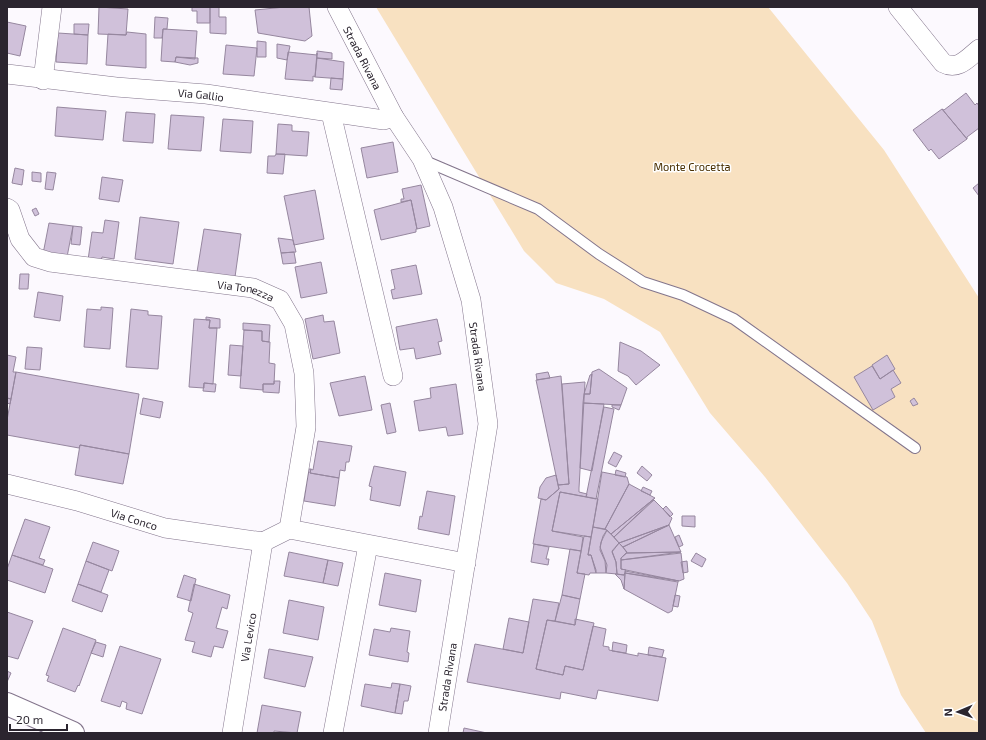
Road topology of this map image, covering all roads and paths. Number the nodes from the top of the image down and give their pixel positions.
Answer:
1 (52, 7) edge
2 (337, 7) edge
3 (898, 7) edge
4 (979, 49) edge
5 (7, 74) edge
6 (43, 80) junction
7 (331, 113) junction
8 (394, 117) junction
9 (422, 159) junction
10 (7, 208) edge
11 (393, 376) dead end
12 (915, 448) dead end
13 (7, 484) edge
14 (289, 529) junction
15 (263, 542) junction
16 (368, 545) junction
17 (466, 564) junction
18 (7, 704) edge
19 (73, 733) edge
20 (232, 733) edge
21 (333, 733) edge
22 (438, 733) edge

1 - 6 street
2 - 8 street, Strada Rivana
3 - 4 street
5 - 6 street, Via Gallio
6 - 7 street, Via Gallio
7 - 8 street, Via Gallio
7 - 11 street
8 - 9 street, Strada Rivana
9 - 12 lane
9 - 17 street, Strada Rivana
10 - 14 street, Via Tonezza
13 - 15 street, Via Conco
14 - 15 street
14 - 16 street
15 - 20 street, Via Levico
16 - 17 street
16 - 21 street
17 - 22 street, Strada Rivana
18 - 19 main road

